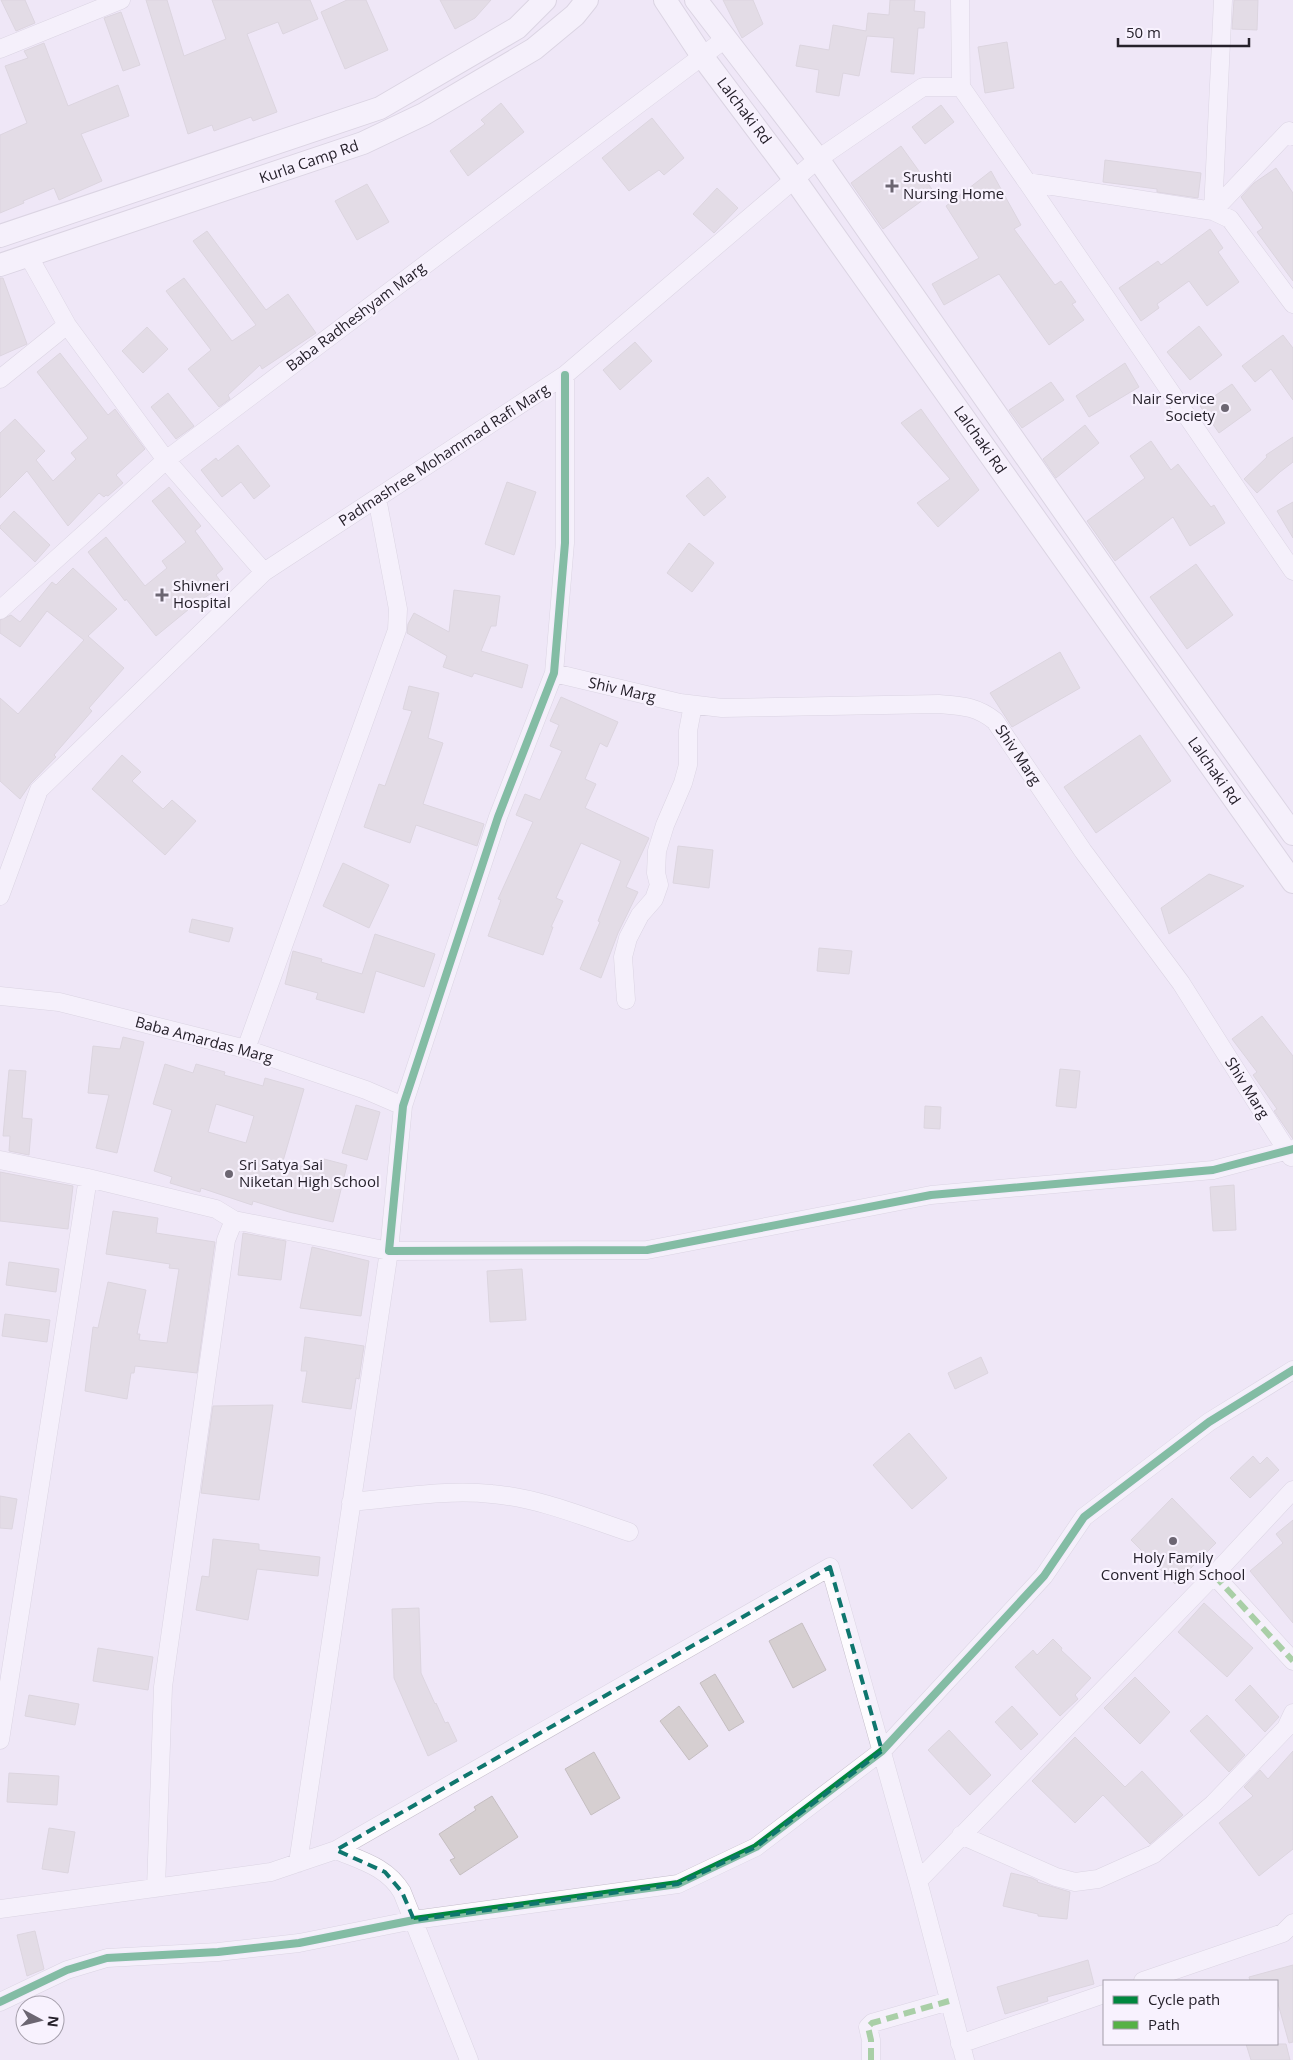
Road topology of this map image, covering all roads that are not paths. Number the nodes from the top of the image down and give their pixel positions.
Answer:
1 (121, 0) edge
2 (545, 0) edge
3 (587, 0) edge
4 (665, 0) edge
5 (696, 0) edge
6 (960, 0) edge
7 (1223, 0) edge
8 (725, 38) junction
9 (0, 48) edge
10 (702, 56) junction
11 (961, 87) junction
12 (1293, 136) edge
13 (818, 159) junction
14 (795, 180) junction
15 (1027, 182) junction
16 (1213, 211) junction
17 (0, 236) edge
18 (28, 255) junction
19 (0, 265) edge
20 (1293, 304) edge
21 (67, 325) junction
22 (565, 376) junction
23 (0, 379) edge
24 (1025, 456) junction
25 (166, 460) junction
26 (1001, 469) junction
27 (377, 498) junction
28 (1293, 571) edge
29 (264, 572) junction
30 (0, 610) edge
31 (1137, 616) junction
32 (1114, 628) junction
33 (554, 673) junction
34 (693, 705) junction
35 (1293, 834) edge
36 (1293, 882) edge
37 (0, 896) edge
38 (0, 996) edge
39 (626, 1000) dead end
40 (246, 1049) junction
41 (403, 1106) junction
42 (1291, 1153) edge
43 (0, 1160) edge
44 (88, 1178) junction
45 (234, 1220) junction
46 (389, 1251) junction
47 (1293, 1370) edge
48 (1293, 1490) edge
49 (351, 1502) junction
50 (628, 1532) dead end
51 (1214, 1575) junction
52 (1293, 1661) edge
53 (1293, 1713) edge
54 (0, 1740) edge
55 (882, 1751) junction
56 (961, 1835) junction
57 (336, 1850) junction
58 (298, 1863) junction
59 (918, 1880) junction
60 (156, 1888) junction
61 (0, 1909) edge
62 (414, 1920) junction
63 (1290, 1929) edge
64 (1146, 1980) edge
65 (1103, 1994) edge
66 (949, 2001) junction
67 (0, 2002) edge
68 (963, 2052) edge
69 (470, 2060) edge
70 (871, 2060) edge

1 - 9 street
2 - 17 main road, Kurla Camp Rd
3 - 18 main road, Kurla Camp Rd
4 - 10 main road, Lalchaki Rd
5 - 8 main road, Lalchaki Rd
6 - 11 street
7 - 16 street
8 - 10 street, Baba Radheshyam Marg
8 - 13 main road, Lalchaki Rd
10 - 14 main road, Lalchaki Rd
10 - 25 street, Baba Radheshyam Marg
11 - 13 street, Padmashree Mohammad Rafi Marg
11 - 15 street
12 - 16 street
13 - 14 street, Padmashree Mohammad Rafi Marg
13 - 24 main road, Lalchaki Rd
14 - 22 street, Padmashree Mohammad Rafi Marg
14 - 26 main road, Lalchaki Rd
15 - 16 street
15 - 28 street
16 - 20 street
18 - 19 main road, Kurla Camp Rd
18 - 21 street
21 - 23 street
21 - 25 street
22 - 27 street, Padmashree Mohammad Rafi Marg
22 - 33 street
24 - 26 main road
24 - 31 main road, Lalchaki Rd
25 - 29 street
25 - 30 street, Baba Radheshyam Marg
26 - 32 main road, Lalchaki Rd
27 - 29 street, Padmashree Mohammad Rafi Marg
27 - 40 street
29 - 37 street, Padmashree Mohammad Rafi Marg
31 - 32 main road
31 - 35 main road, Lalchaki Rd
32 - 36 main road, Lalchaki Rd
33 - 34 street, Shiv Marg
33 - 41 street
34 - 39 street
34 - 42 street, Shiv Marg
38 - 40 street, Baba Amardas Marg
40 - 41 street, Baba Amardas Marg
41 - 46 street
42 - 46 street
43 - 44 street
44 - 45 street
44 - 54 street
45 - 46 street
45 - 60 street
46 - 49 street
47 - 55 street
48 - 51 street
49 - 50 street
49 - 58 street
51 - 52 street
51 - 56 street
53 - 56 street
55 - 57 street
55 - 59 street
55 - 62 street
56 - 59 street
57 - 58 street
57 - 62 street
58 - 60 street
59 - 66 street
60 - 61 street
62 - 67 street
62 - 69 street
63 - 64 street
65 - 68 street
66 - 68 street
66 - 70 street

